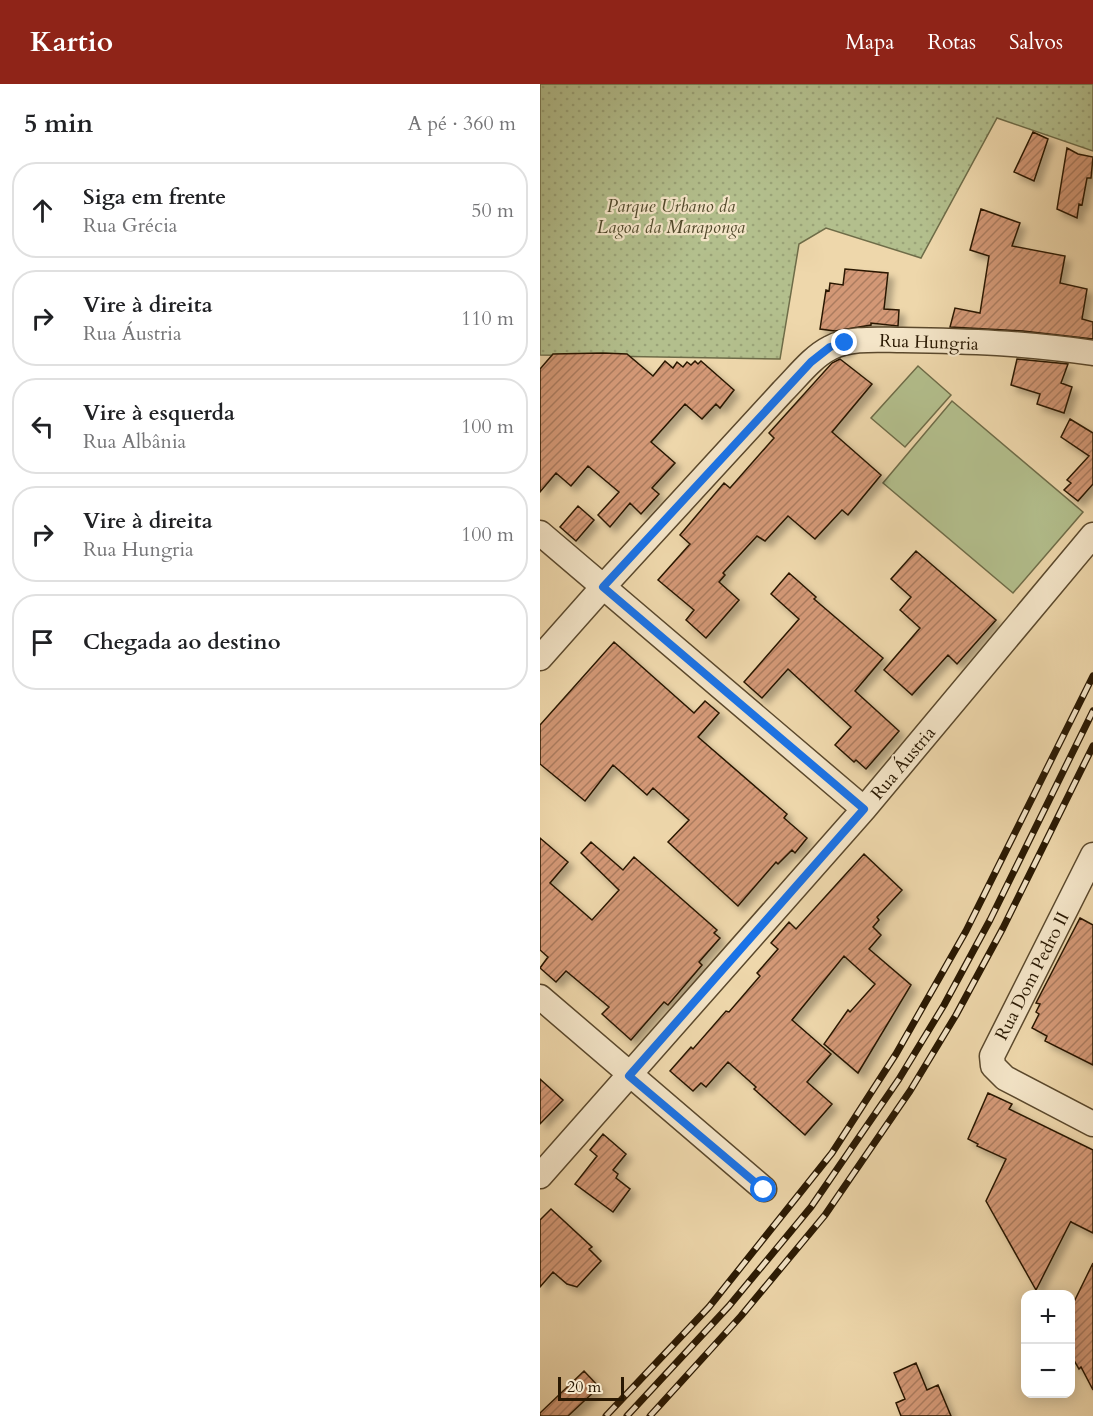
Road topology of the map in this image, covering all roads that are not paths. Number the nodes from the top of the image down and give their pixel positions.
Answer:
1 (1093, 353) edge
2 (540, 532) edge
3 (1093, 535) edge
4 (603, 587) junction
5 (540, 658) edge
6 (864, 809) junction
7 (1093, 855) edge
8 (540, 997) edge
9 (629, 1076) junction
10 (1093, 1124) edge
11 (540, 1176) edge
12 (764, 1190) dead end

1 - 4 street, Rua Hungria
2 - 4 street
3 - 6 street, Rua Áustria
4 - 5 street, Rua Hungria
4 - 6 street
6 - 9 street, Rua Áustria
7 - 10 street, Rua Dom Pedro II
8 - 9 street
9 - 11 street, Rua Áustria
9 - 12 street

